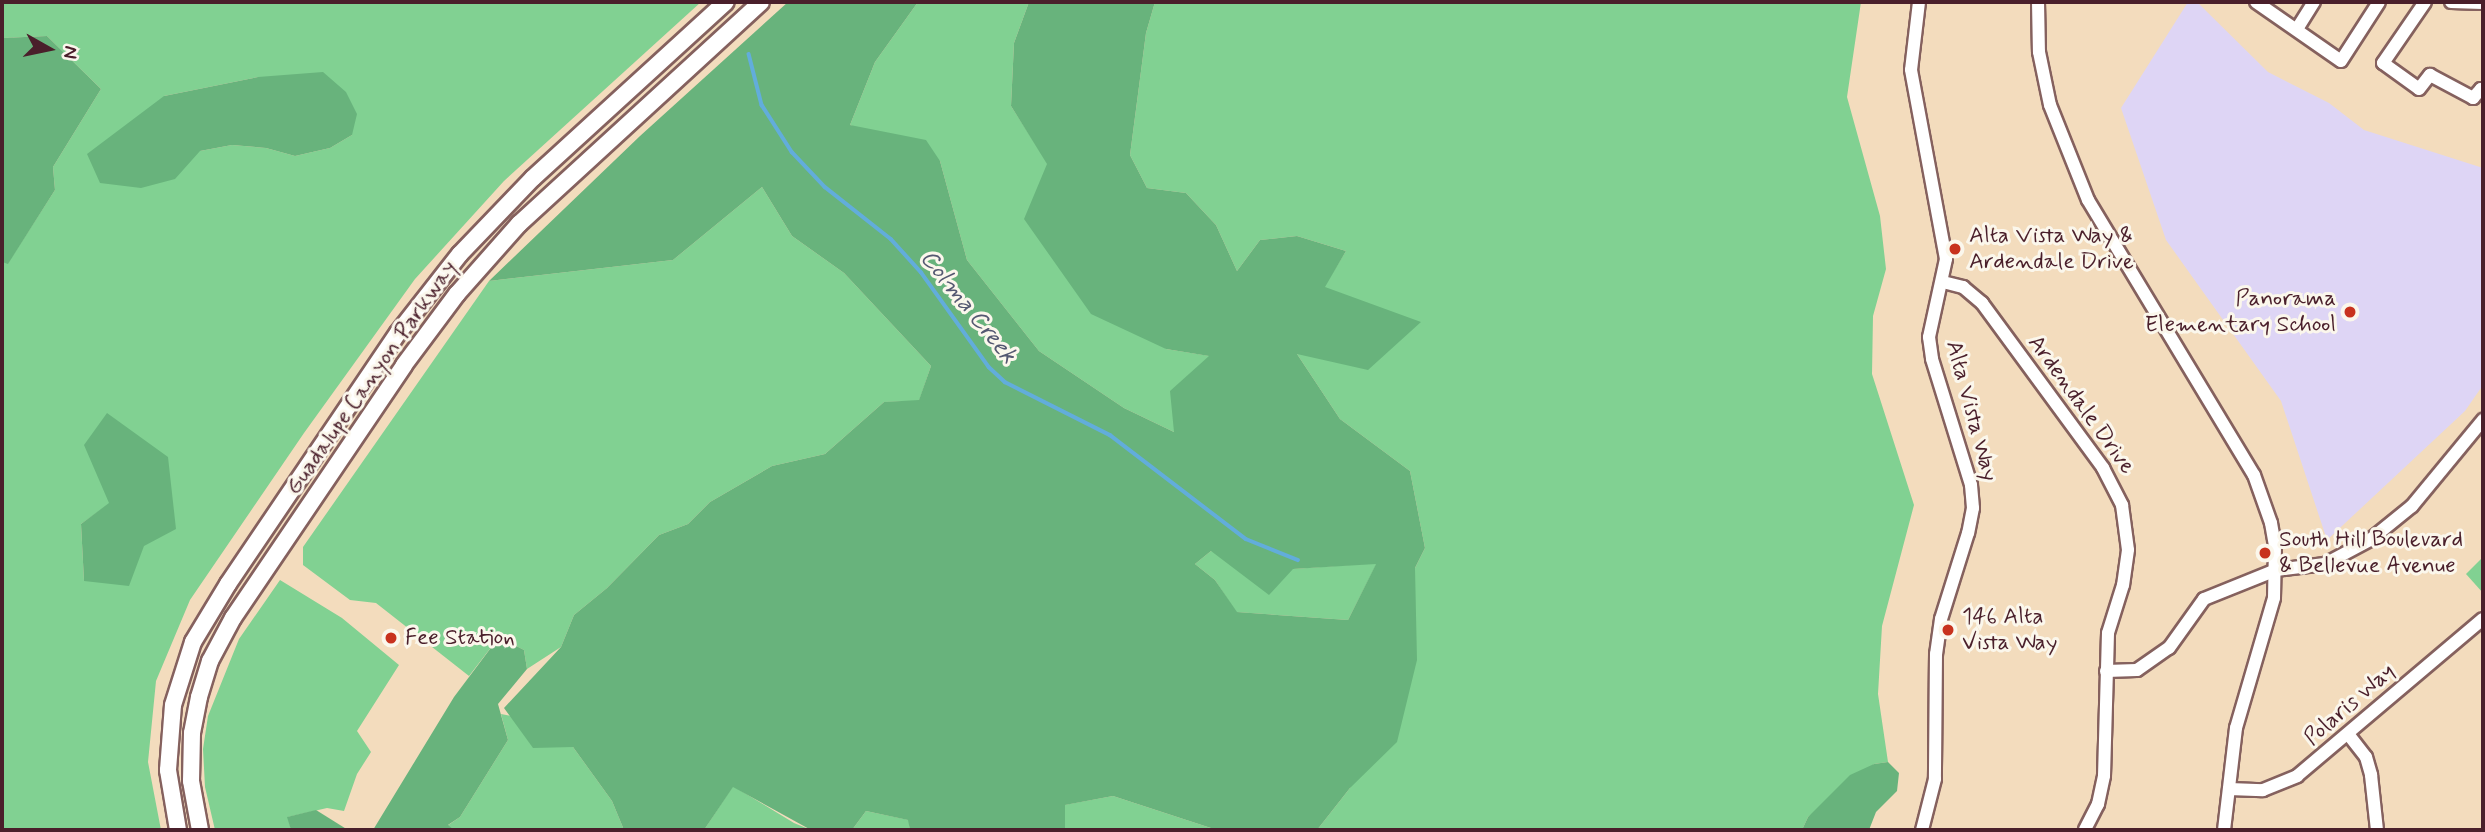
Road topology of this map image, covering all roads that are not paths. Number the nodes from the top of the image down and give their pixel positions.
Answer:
1 (726, 2) edge
2 (761, 2) edge
3 (1919, 2) edge
4 (2038, 2) edge
5 (2256, 2) edge
6 (2315, 2) edge
7 (2379, 2) edge
8 (2425, 2) edge
9 (2451, 2) edge
10 (2483, 3) edge
11 (2297, 29) junction
12 (2483, 91) edge
13 (1943, 282) junction
14 (2483, 420) edge
15 (2276, 570) junction
16 (2483, 619) edge
17 (2106, 671) junction
18 (2348, 734) junction
19 (2229, 789) junction
20 (200, 829) edge
21 (177, 830) edge
22 (1922, 830) edge
23 (2085, 830) edge
24 (2224, 830) edge
25 (2377, 830) edge

1 - 21 main road, Guadalupe Canyon Parkway
2 - 20 main road, Guadalupe Canyon Parkway
3 - 13 street, Alta Vista Way
4 - 15 street
5 - 11 street
6 - 11 street
7 - 11 street
8 - 12 street
9 - 10 street
13 - 17 street, Ardendale Drive
13 - 22 street, Alta Vista Way
14 - 15 street
15 - 17 street
15 - 19 street
16 - 18 street, Polaris Way
17 - 23 street, Ardendale Drive
18 - 19 street, Polaris Way
18 - 25 street
19 - 24 street

